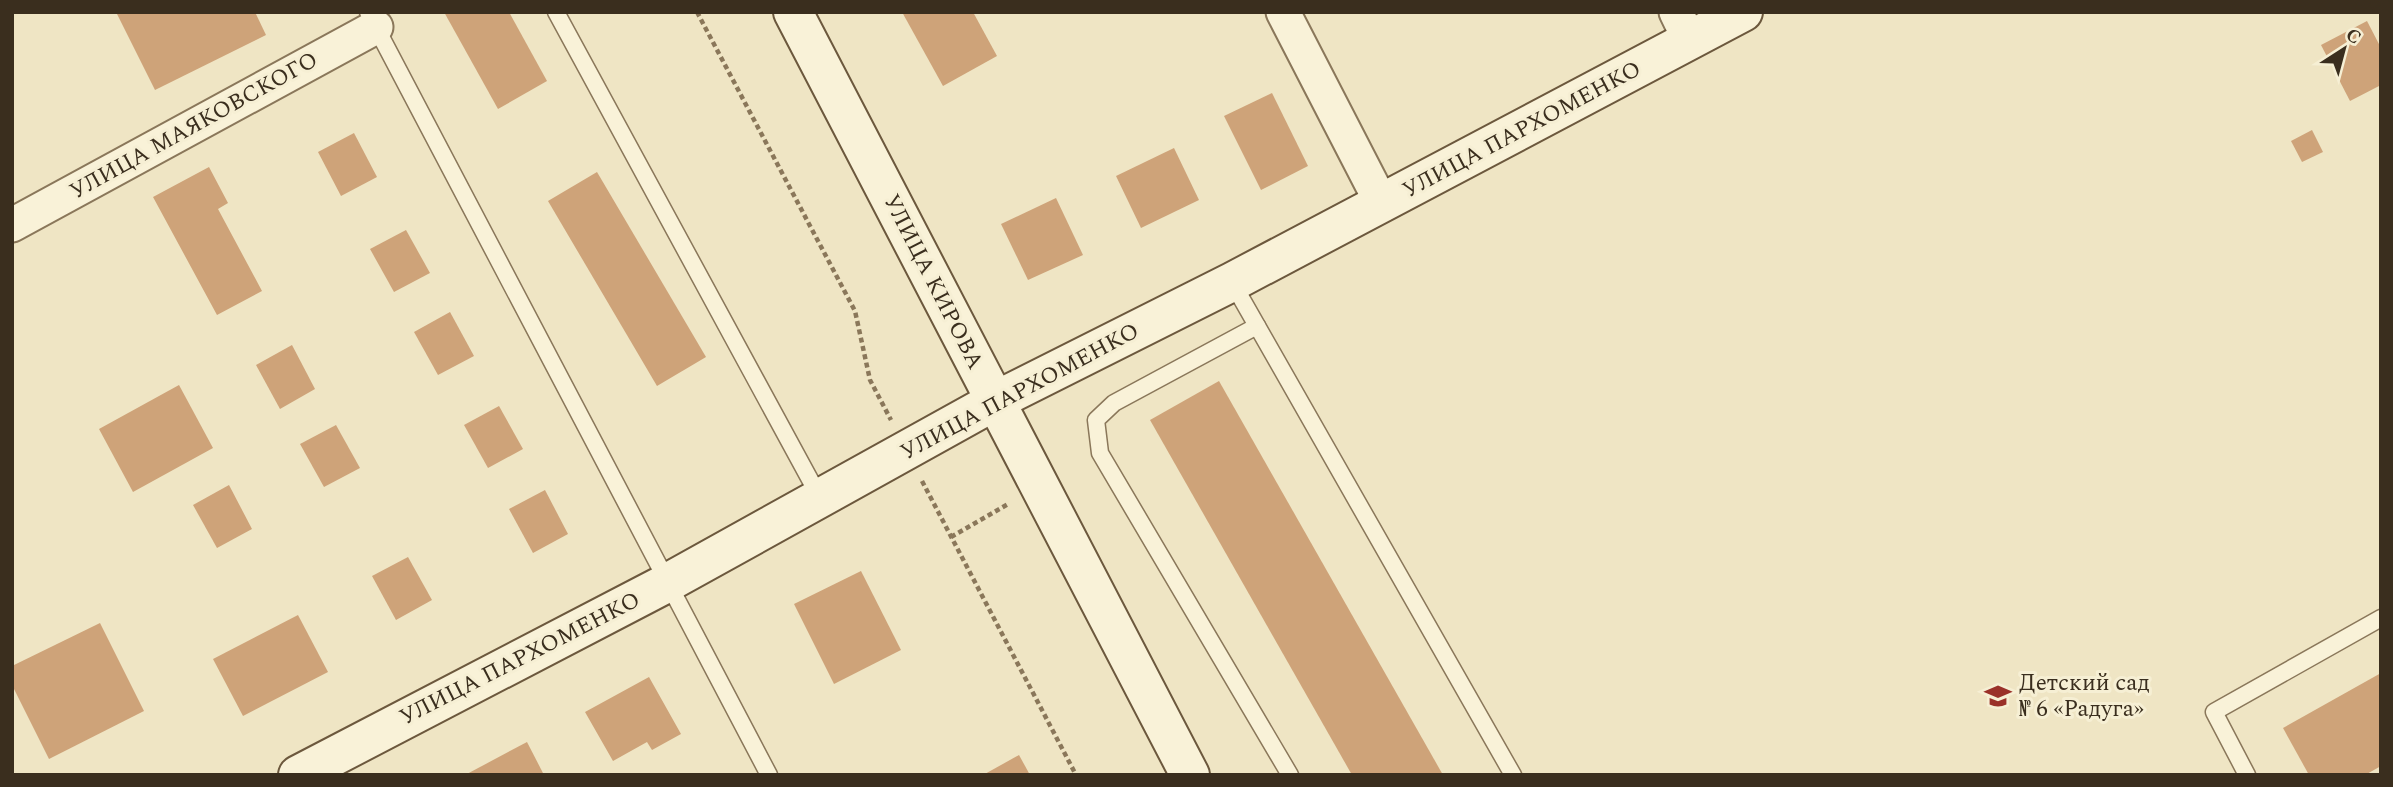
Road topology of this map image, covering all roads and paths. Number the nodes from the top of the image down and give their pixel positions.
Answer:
1 (555, 12) edge
2 (697, 12) edge
3 (793, 12) edge
4 (1283, 12) edge
5 (1743, 12) edge
6 (372, 20) edge
7 (1683, 27) edge
8 (1382, 204) junction
9 (12, 225) edge
10 (1232, 282) junction
11 (1257, 326) junction
12 (995, 401) junction
13 (906, 451) junction
14 (820, 498) junction
15 (667, 583) junction
16 (2381, 618) edge
17 (298, 775) edge
18 (768, 775) edge
19 (1076, 775) edge
20 (1190, 775) edge
21 (1290, 775) edge
22 (1513, 775) edge
23 (2247, 775) edge

1 - 14 lane
2 - 13 path
3 - 12 main road, УЛИЦА КИРОВА
4 - 8 street
5 - 7 main road, УЛИЦА ПАРХОМЕНКО
6 - 9 street, УЛИЦА МАЯКОВСКОГО
6 - 15 lane
7 - 8 main road, УЛИЦА ПАРХОМЕНКО
8 - 10 main road, УЛИЦА ПАРХОМЕНКО
10 - 11 lane
10 - 12 main road, УЛИЦА ПАРХОМЕНКО
11 - 21 lane
11 - 22 lane
12 - 13 main road, УЛИЦА ПАРХОМЕНКО
12 - 20 main road, УЛИЦА КИРОВА
13 - 14 main road, УЛИЦА ПАРХОМЕНКО
13 - 19 path
14 - 15 main road, УЛИЦА ПАРХОМЕНКО
15 - 17 main road, УЛИЦА ПАРХОМЕНКО
15 - 18 lane
16 - 23 lane

